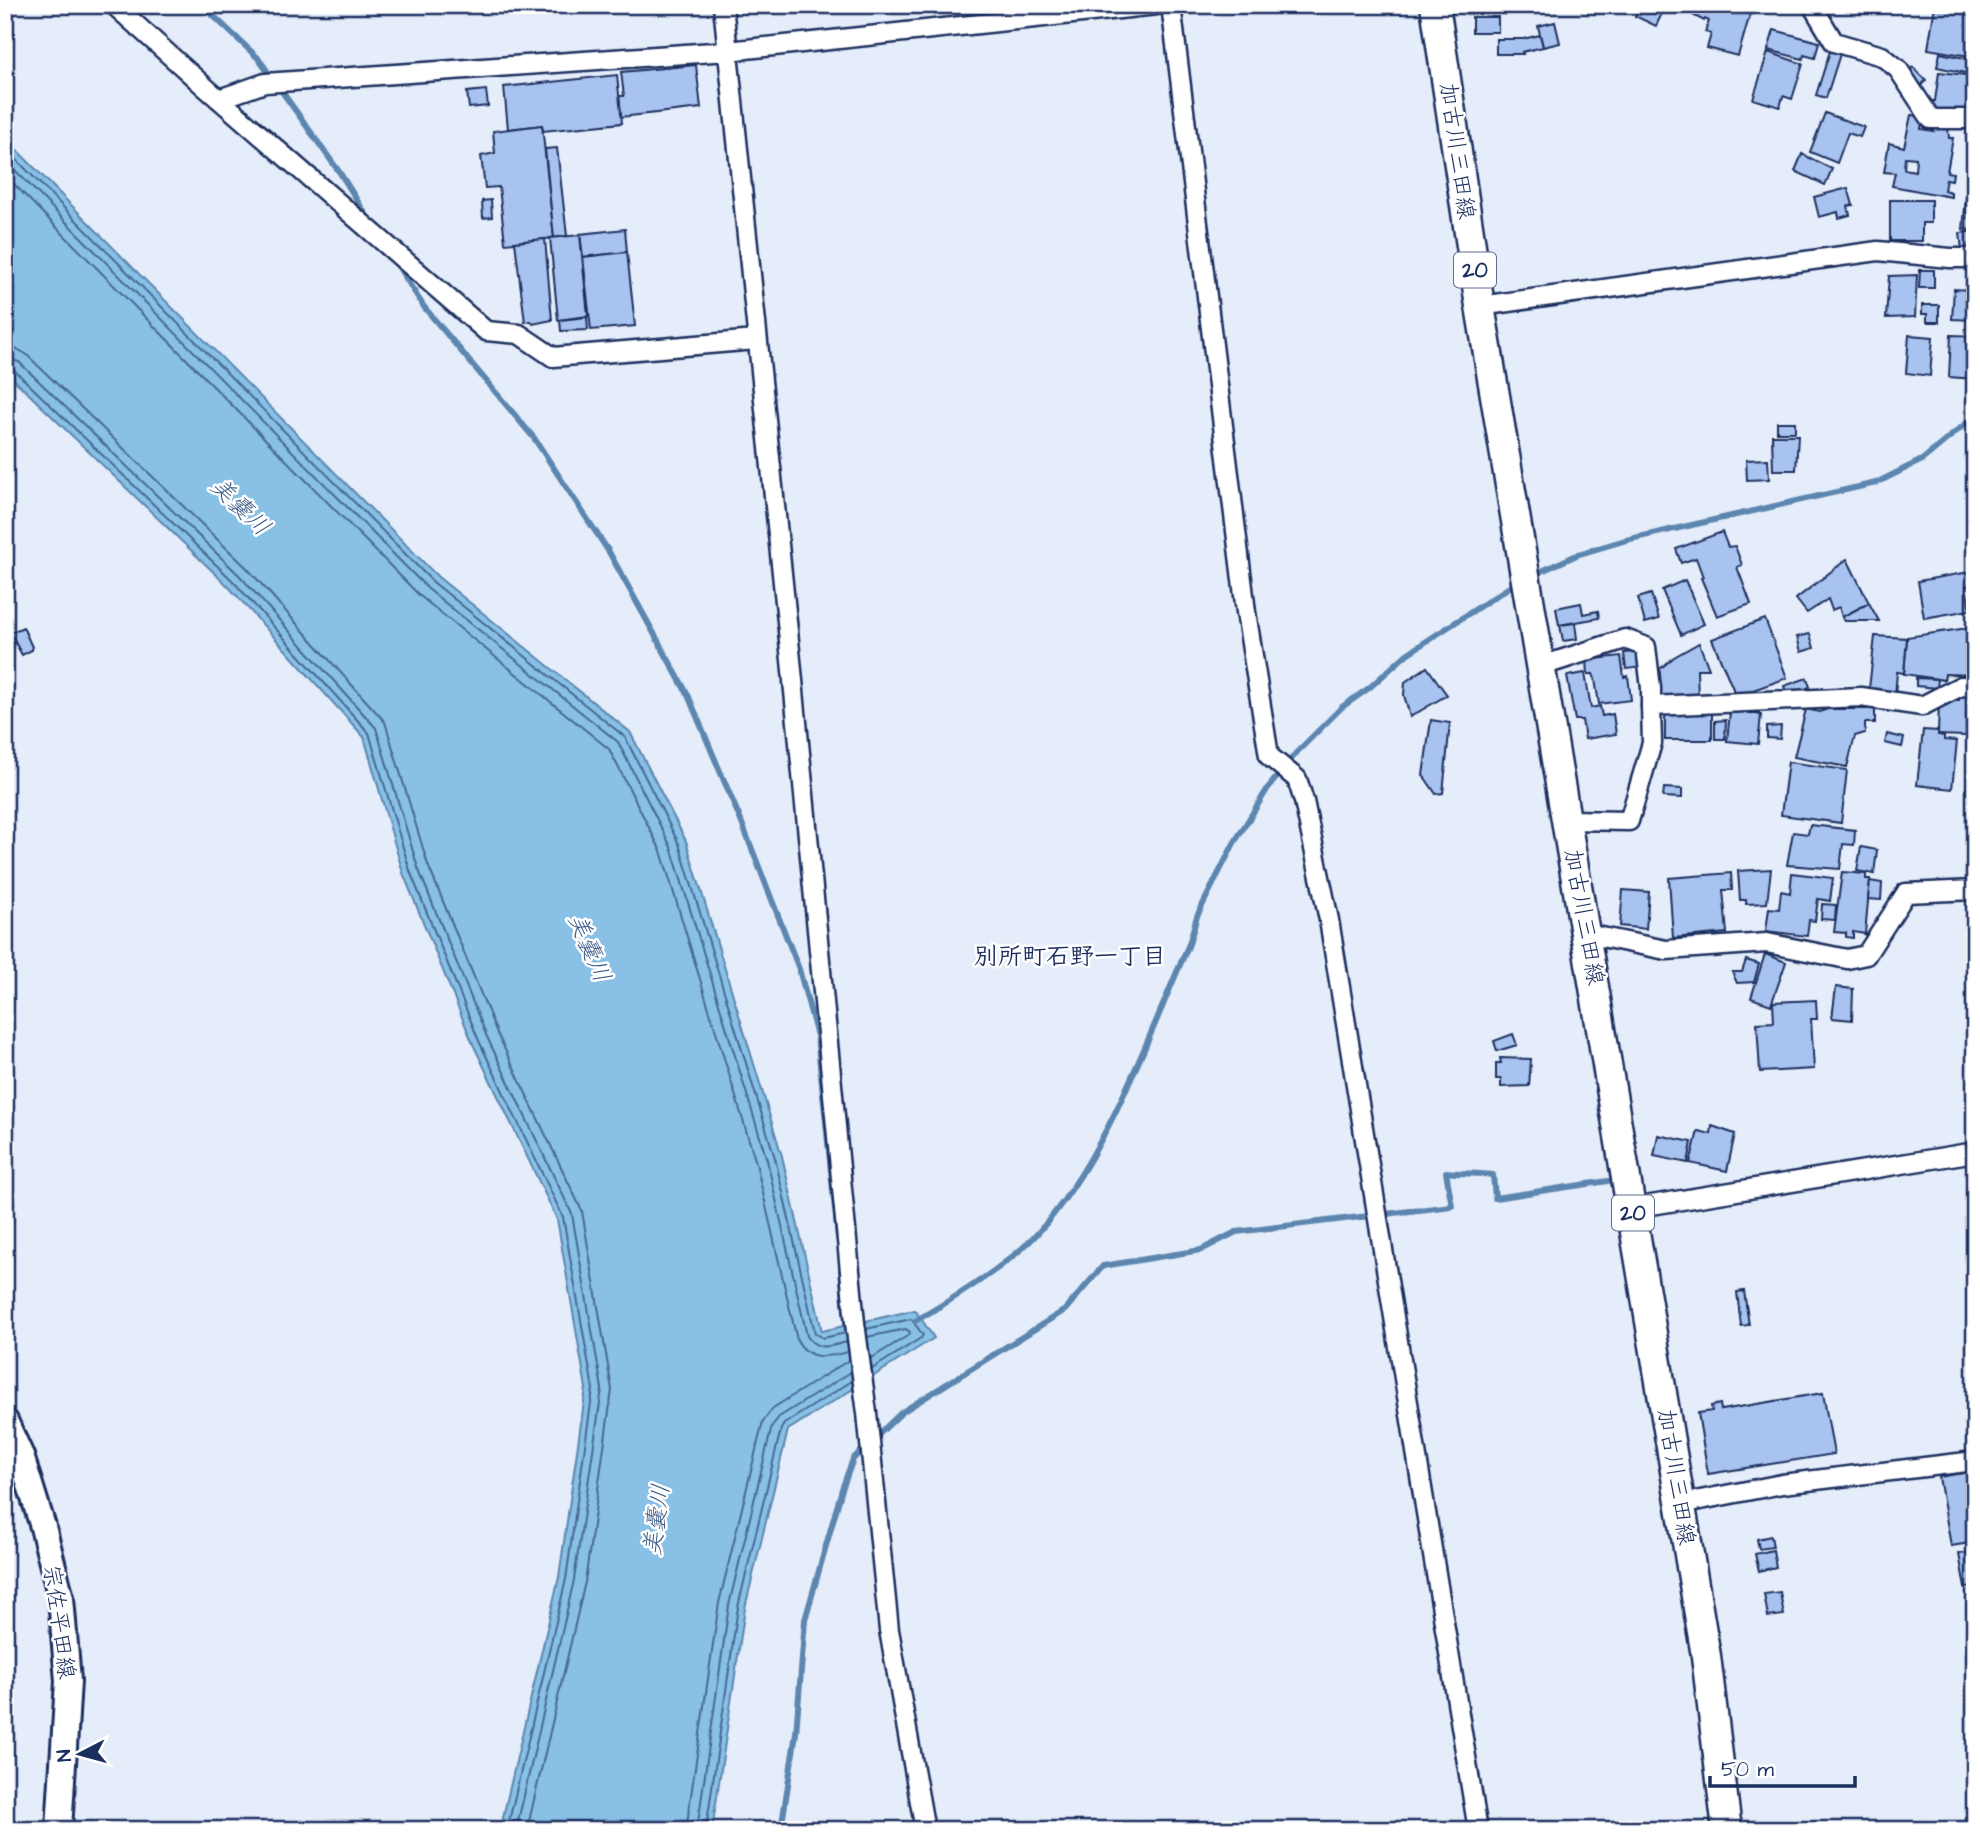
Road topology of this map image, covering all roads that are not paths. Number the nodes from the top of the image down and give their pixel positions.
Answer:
1 (114, 5) edge
2 (723, 5) edge
3 (1157, 5) edge
4 (1171, 5) edge
5 (1435, 5) edge
6 (1812, 5) edge
7 (727, 51) junction
8 (219, 99) junction
9 (1975, 118) edge
10 (1975, 258) edge
11 (1480, 306) junction
12 (756, 340) junction
13 (1542, 666) junction
14 (1975, 687) edge
15 (1651, 706) junction
16 (1567, 820) junction
17 (1975, 890) edge
18 (1587, 934) junction
19 (1974, 1158) edge
20 (1633, 1208) junction
21 (5, 1421) edge
22 (1975, 1461) edge
23 (1680, 1504) junction
24 (59, 1830) edge
25 (925, 1830) edge
26 (1478, 1830) edge
27 (1727, 1830) edge

1 - 8 street
2 - 7 street
3 - 7 street
4 - 26 street
5 - 11 main road, 加古川三田線 / 20
6 - 9 street
7 - 8 street
7 - 12 street
8 - 12 street
10 - 11 street
11 - 13 main road, 加古川三田線 / 20
12 - 25 street
13 - 15 street
13 - 16 main road, 加古川三田線 / 20
14 - 15 street
15 - 16 street
16 - 18 main road, 加古川三田線 / 20
17 - 18 street
18 - 20 main road, 加古川三田線 / 20
19 - 20 street
20 - 23 main road, 加古川三田線 / 20
21 - 24 main road, 宗佐平田線
22 - 23 street
23 - 27 main road, 加古川三田線 / 20

